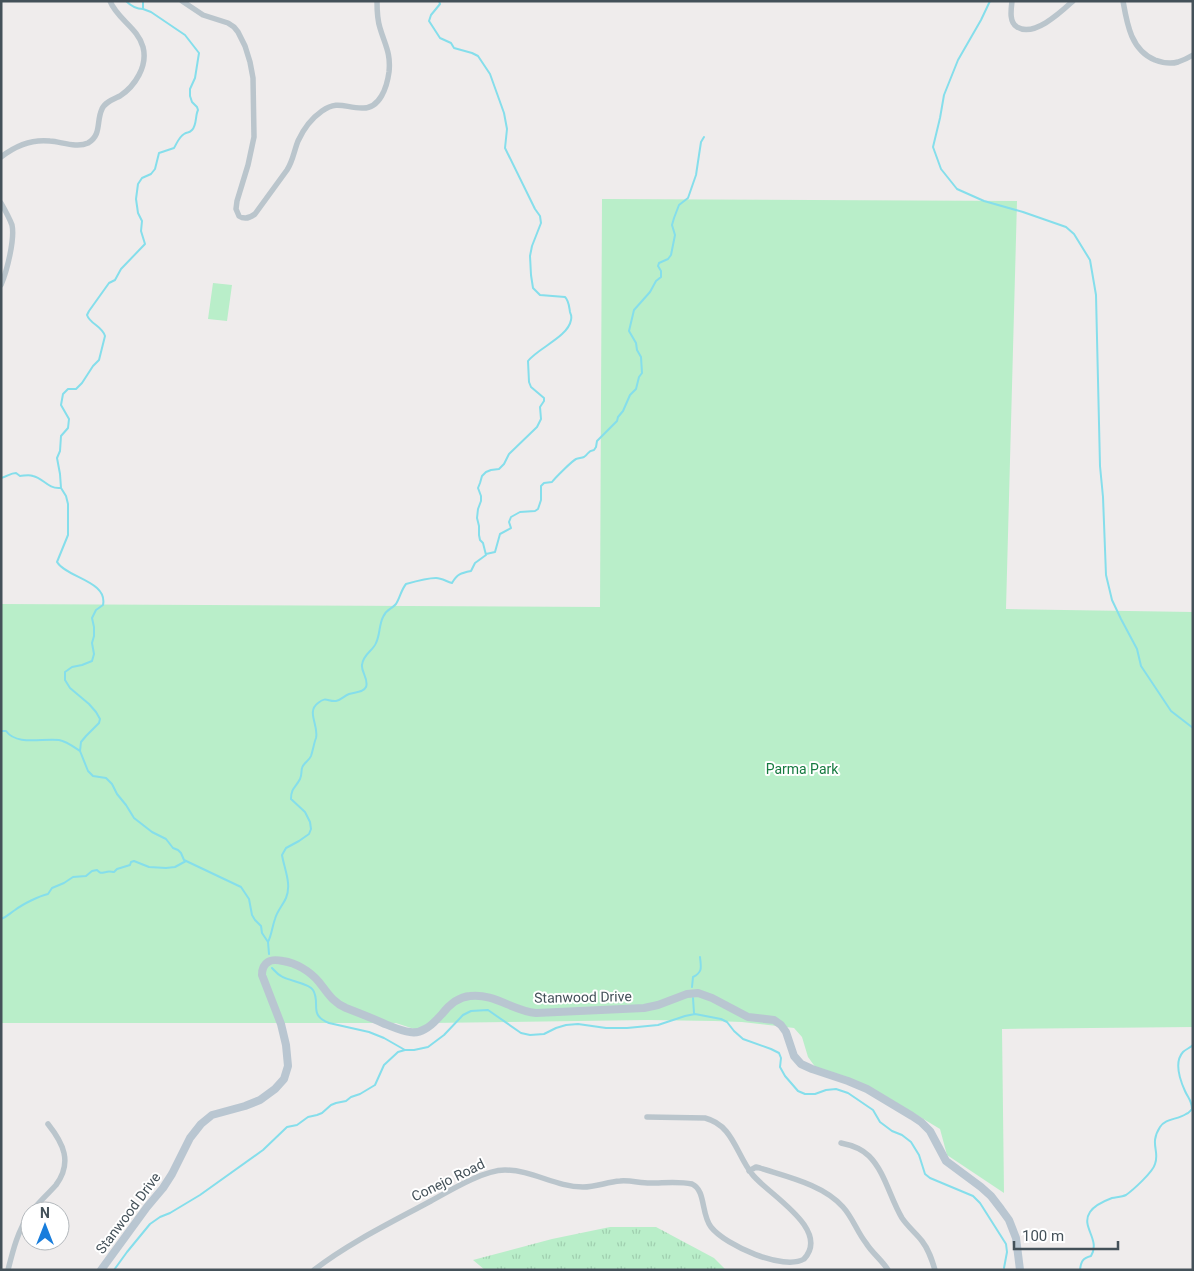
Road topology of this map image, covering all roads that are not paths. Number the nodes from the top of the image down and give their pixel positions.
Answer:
1 (110, 1) edge
2 (182, 1) edge
3 (378, 1) edge
4 (1012, 1) edge
5 (1073, 1) edge
6 (1123, 1) edge
7 (1193, 55) edge
8 (1, 157) edge
9 (1, 203) edge
10 (1, 285) edge
11 (647, 1117) dead end
12 (48, 1124) dead end
13 (840, 1143) dead end
14 (749, 1170) junction
15 (41, 1201) edge
16 (20, 1232) edge
17 (796, 1267) edge
18 (8, 1270) edge
19 (101, 1270) edge
20 (314, 1270) edge
21 (888, 1270) edge
22 (935, 1270) edge
23 (1020, 1270) edge

1 - 8 street
2 - 3 street
4 - 5 street
6 - 7 street
9 - 10 street
11 - 14 street
12 - 15 street
13 - 22 street
14 - 17 street, Conejo Road
14 - 21 street
16 - 18 street
17 - 20 street, Conejo Road
19 - 23 main road, Stanwood Drive

